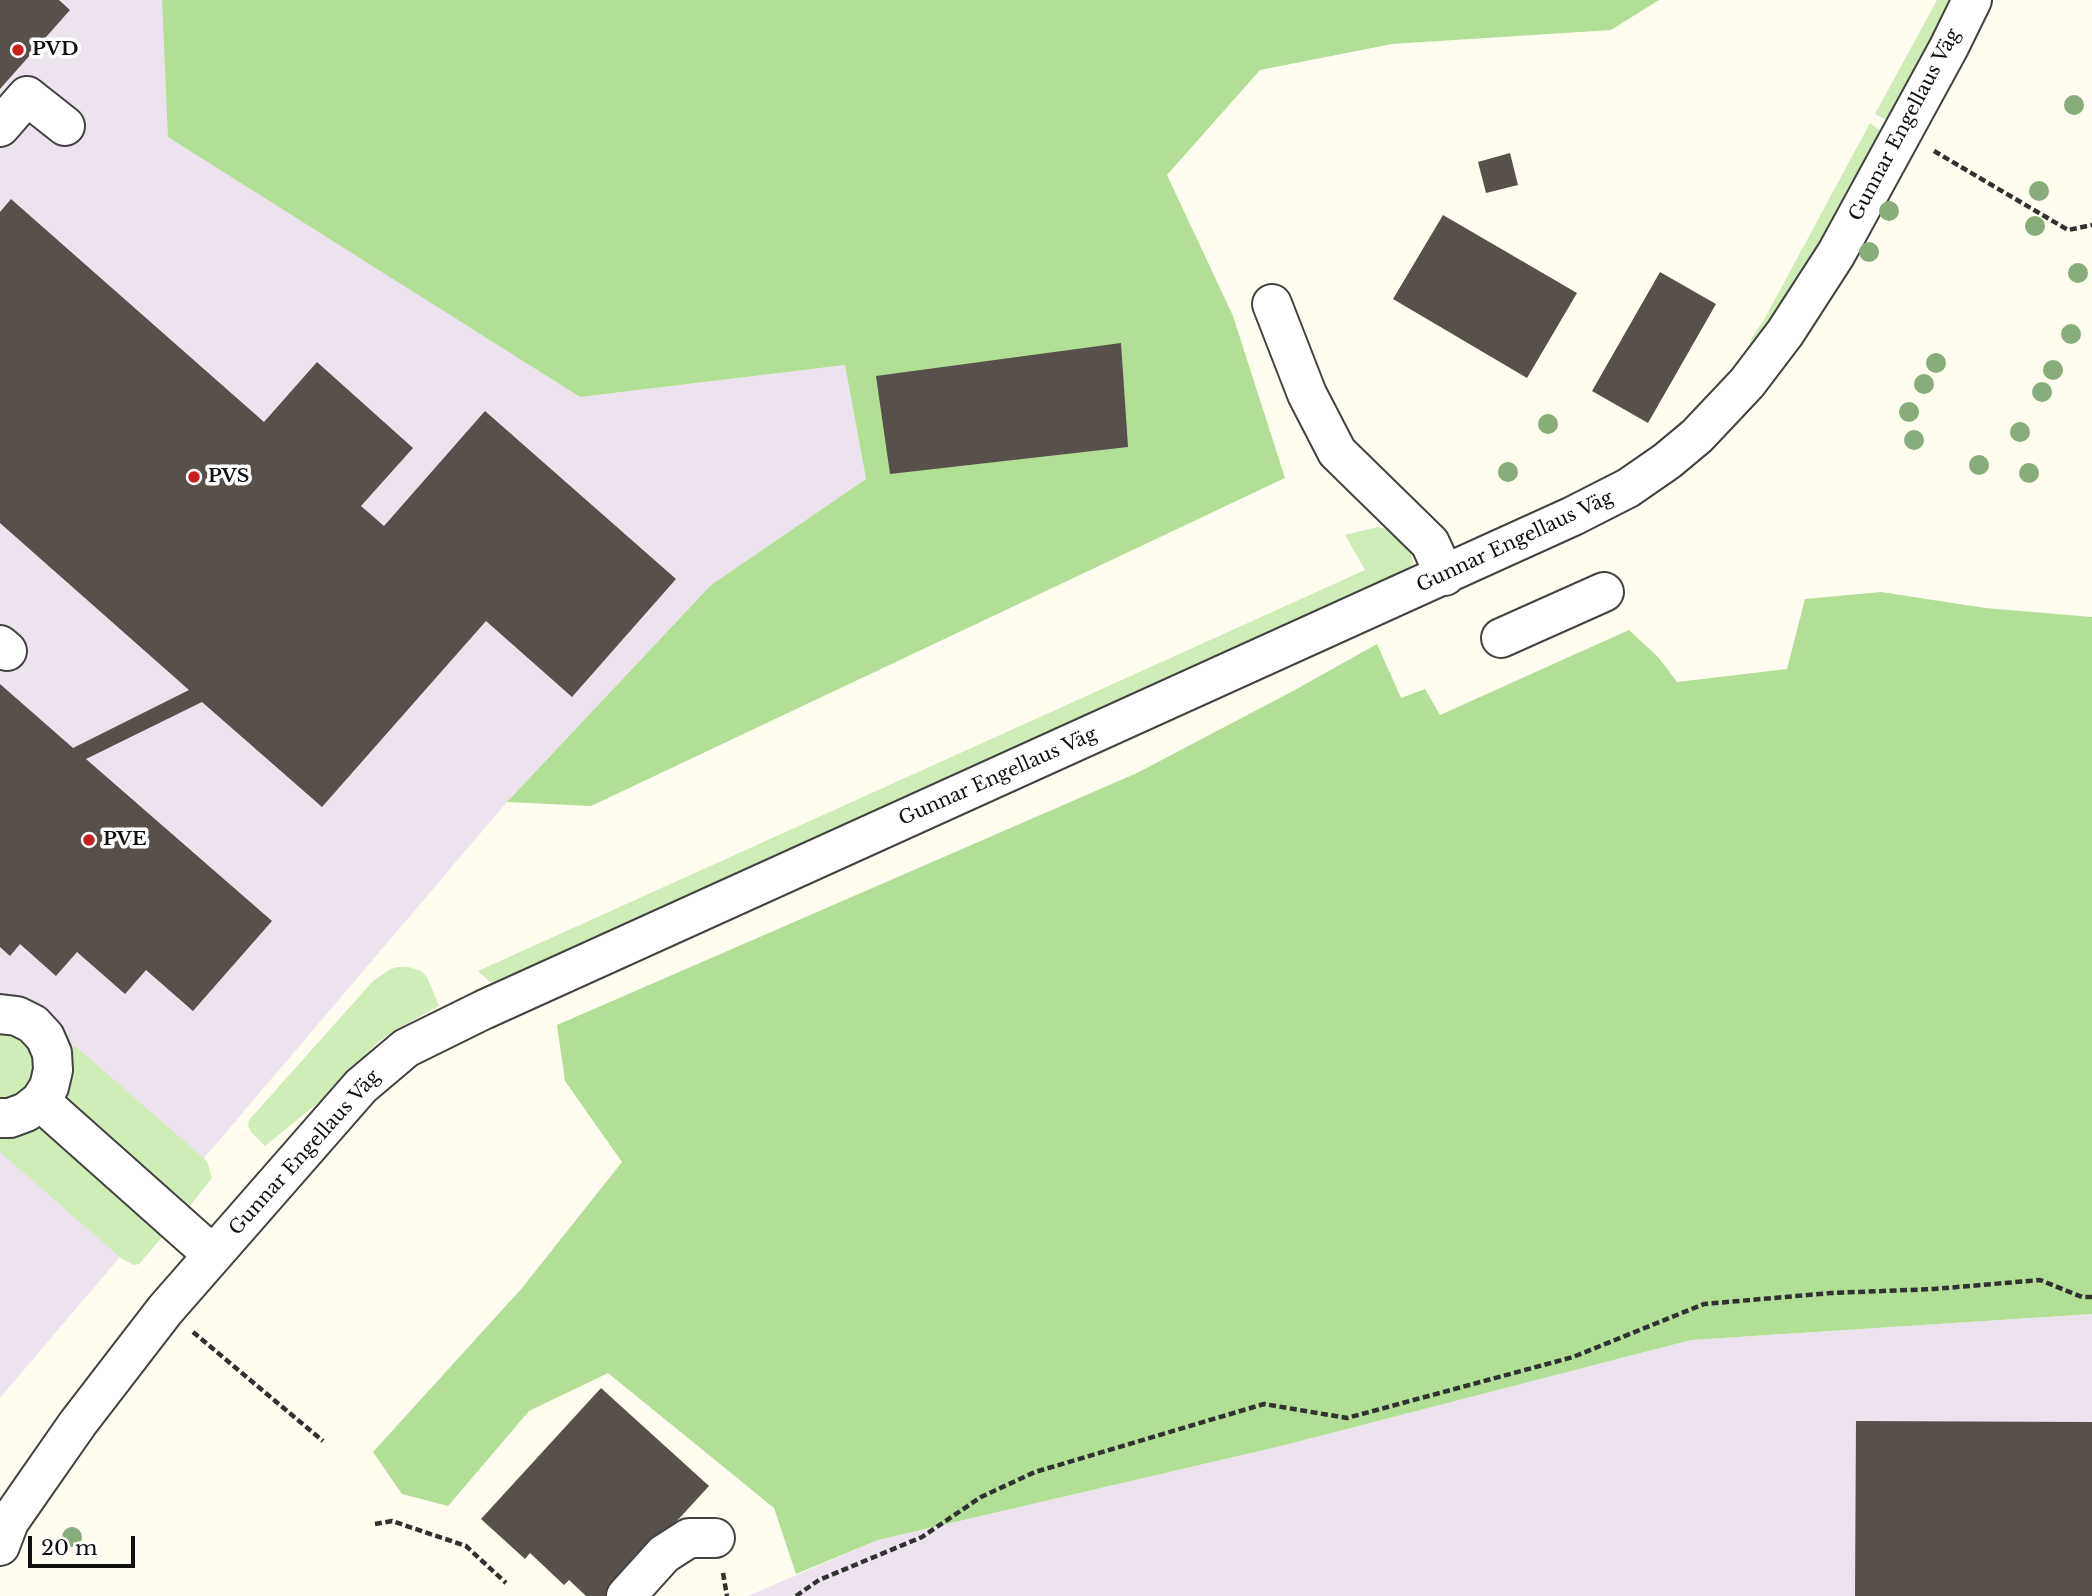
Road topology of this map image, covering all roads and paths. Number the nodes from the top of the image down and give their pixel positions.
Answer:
1 (1972, 0) edge
2 (65, 126) dead end
3 (0, 127) edge
4 (1901, 132) junction
5 (2092, 225) edge
6 (1272, 304) dead end
7 (1445, 576) junction
8 (1604, 593) dead end
9 (1501, 638) dead end
10 (0, 1014) edge
11 (40, 1101) junction
12 (0, 1118) edge
13 (213, 1255) junction
14 (2092, 1297) edge
15 (165, 1310) junction
16 (323, 1441) dead end
17 (375, 1524) dead end
18 (715, 1538) dead end
19 (0, 1546) edge
20 (506, 1583) dead end
21 (626, 1596) edge
22 (796, 1596) edge

1 - 4 street, Gunnar Engellaus Väg
2 - 3 street
4 - 5 path
4 - 7 street, Gunnar Engellaus Väg
6 - 7 street
7 - 13 street, Gunnar Engellaus Väg
8 - 9 street
10 - 11 street
11 - 12 street
11 - 13 street
13 - 15 street, Gunnar Engellaus Väg
14 - 22 path
15 - 16 path
15 - 19 street, Gunnar Engellaus Väg
17 - 20 path
18 - 21 street

